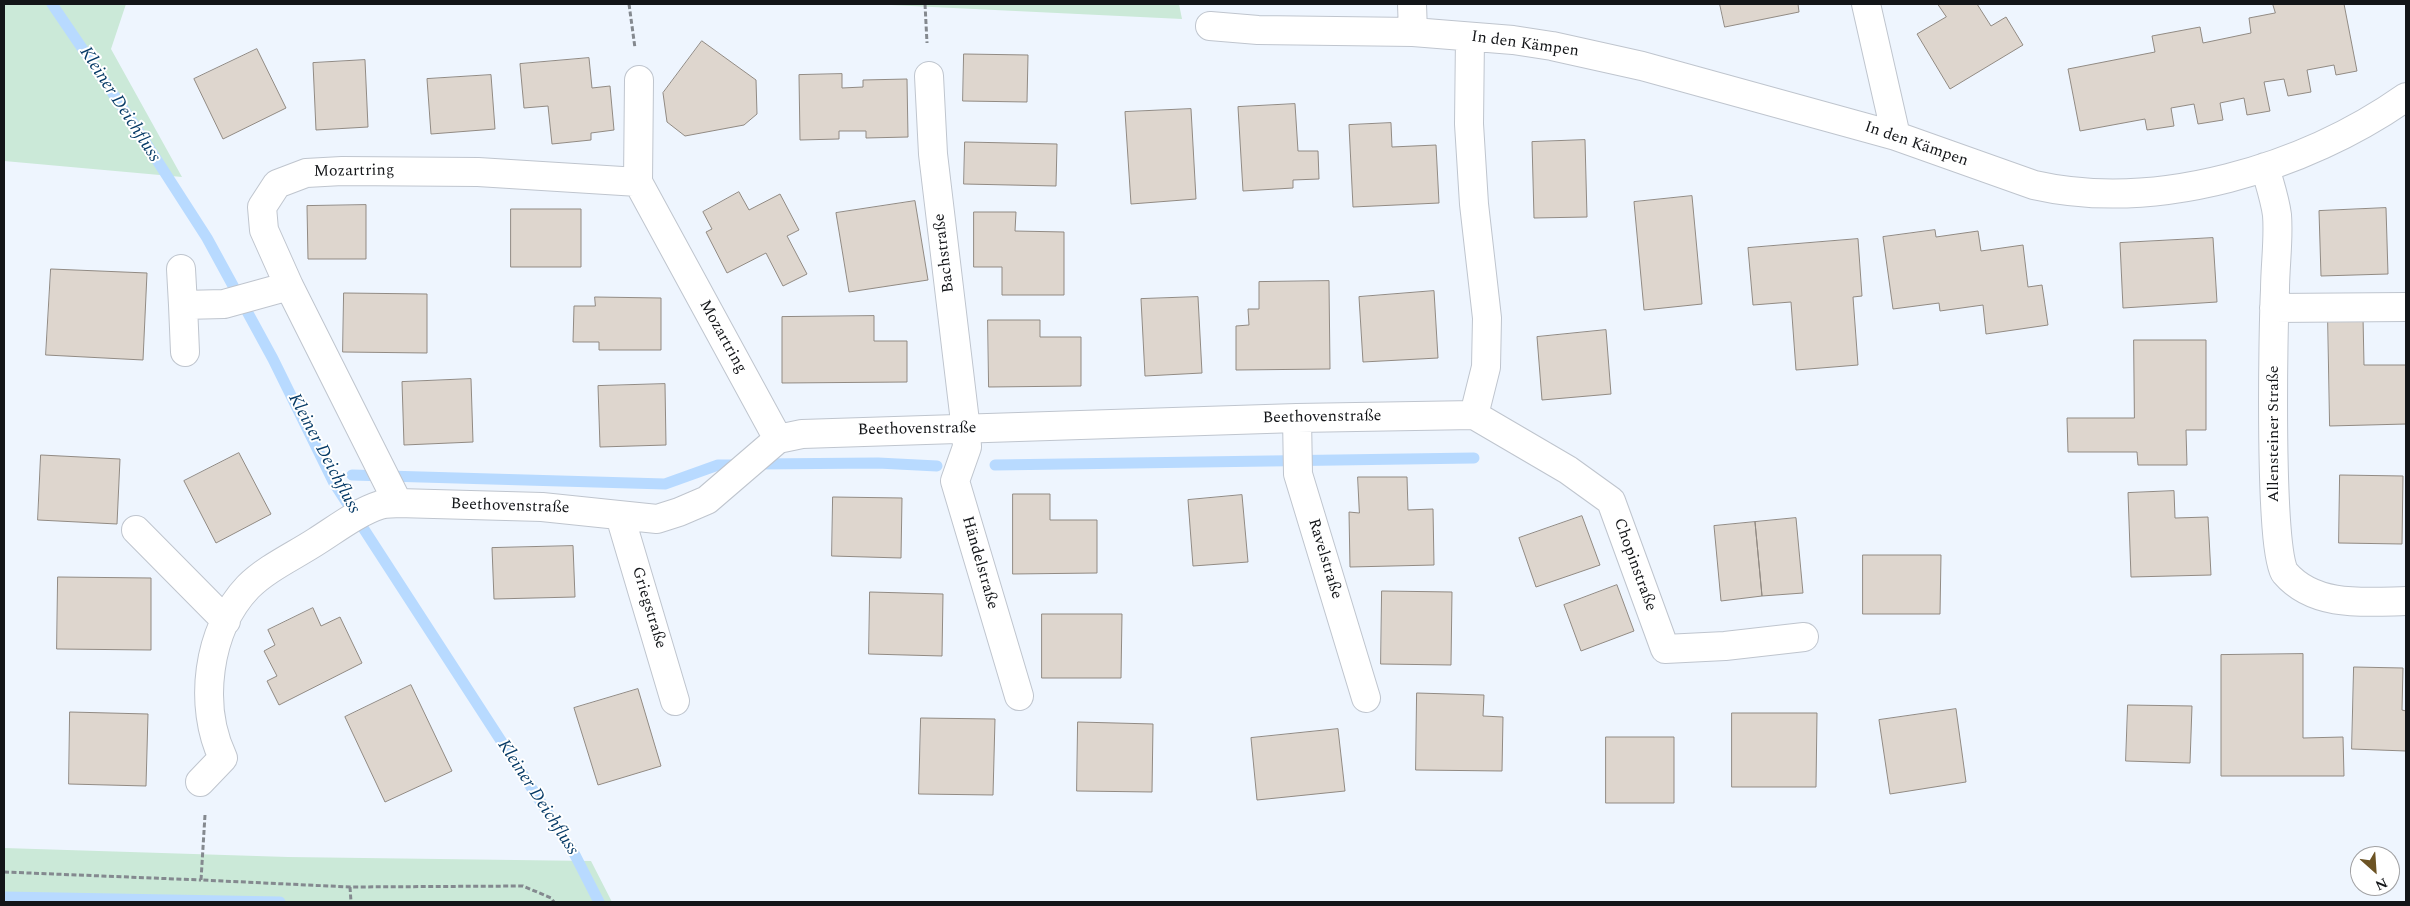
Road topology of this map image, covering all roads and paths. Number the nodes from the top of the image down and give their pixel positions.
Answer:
1 (629, 4) edge
2 (925, 4) edge
3 (1412, 4) edge
4 (1866, 4) edge
5 (1210, 26) dead end
6 (1413, 32) junction
7 (1470, 37) junction
8 (930, 76) joint
9 (639, 80) joint
10 (2406, 97) edge
11 (1896, 136) junction
12 (2265, 167) junction
13 (638, 182) junction
14 (181, 269) dead end
15 (289, 286) junction
16 (183, 306) junction
17 (2406, 307) edge
18 (2274, 308) junction
19 (185, 352) dead end
20 (1474, 415) junction
21 (1296, 418) junction
22 (966, 430) junction
23 (771, 445) junction
24 (386, 489) junction
25 (620, 516) junction
26 (136, 530) dead end
27 (2406, 601) edge
28 (226, 621) junction
29 (1804, 637) dead end
30 (1018, 696) dead end
31 (1366, 698) dead end
32 (676, 700) dead end
33 (200, 782) joint
34 (4, 872) edge
35 (202, 880) junction
36 (350, 887) junction
37 (350, 902) edge
38 (554, 902) edge

1 - 9 path
2 - 8 path
3 - 6 street
4 - 11 street
5 - 6 street, In den Kämpen
6 - 7 street, In den Kämpen
7 - 11 street, In den Kämpen
7 - 20 street
8 - 22 street, Bachstraße
9 - 13 street, Mozartring
10 - 12 street, In den Kämpen
11 - 12 street, In den Kämpen
12 - 18 street, Allensteiner Straße
13 - 15 street, Mozartring
13 - 23 street, Mozartring
14 - 16 street
15 - 16 street
15 - 24 street, Mozartring
16 - 19 street
17 - 18 street
18 - 27 street, Allensteiner Straße
20 - 21 street, Beethovenstraße
20 - 29 street, Chopinstraße
21 - 22 street, Beethovenstraße
21 - 31 street, Ravelstraße
22 - 23 street, Beethovenstraße
22 - 30 street, Händelstraße
23 - 25 street, Beethovenstraße
24 - 25 street, Beethovenstraße
24 - 28 street, Beethovenstraße
25 - 32 street, Griegstraße
26 - 28 street
28 - 33 street, Beethovenstraße
33 - 35 path
34 - 35 path
35 - 36 path
36 - 37 path
36 - 38 path

